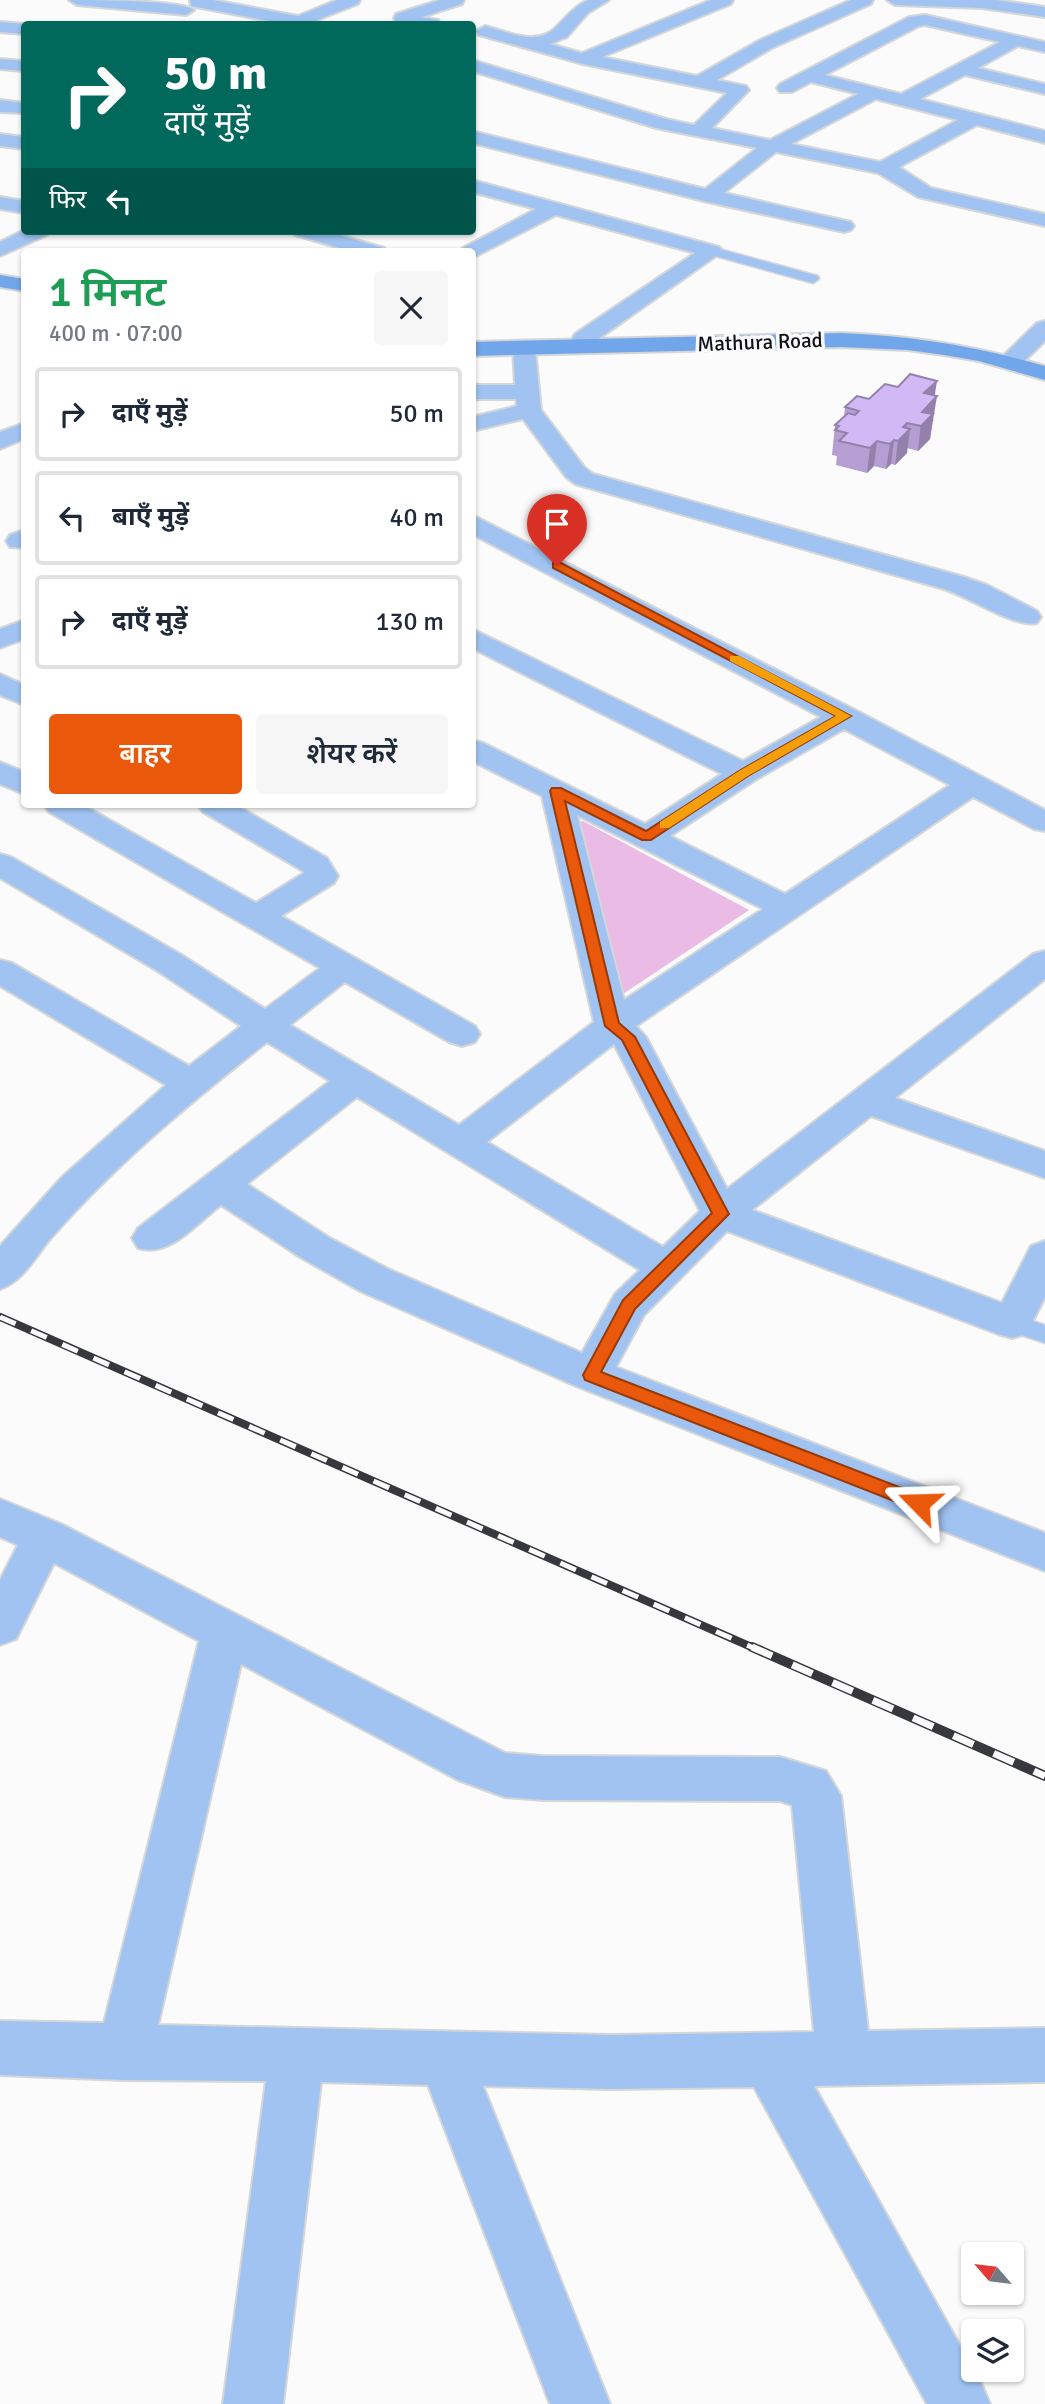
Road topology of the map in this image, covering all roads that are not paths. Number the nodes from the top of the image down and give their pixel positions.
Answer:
1 (77, 0) edge
2 (352, 0) edge
3 (456, 0) edge
4 (601, 0) edge
5 (725, 0) edge
6 (865, 0) edge
7 (895, 0) edge
8 (965, 1) edge
9 (1045, 12) edge
10 (183, 14) edge
11 (502, 17) dead end
12 (266, 21) edge
13 (308, 21) edge
14 (417, 21) edge
15 (920, 21) junction
16 (0, 27) edge
17 (21, 29) edge
18 (478, 34) edge
19 (1017, 40) junction
20 (534, 46) junction
21 (1045, 47) edge
22 (554, 51) junction
23 (583, 59) junction
24 (0, 64) edge
25 (21, 66) edge
26 (476, 66) edge
27 (961, 69) junction
28 (498, 73) junction
29 (808, 76) junction
30 (700, 82) junction
31 (786, 88) dead end
32 (1045, 89) edge
33 (874, 93) junction
34 (903, 101) junction
35 (0, 106) edge
36 (21, 108) edge
37 (975, 119) junction
38 (697, 132) junction
39 (1045, 136) edge
40 (476, 137) edge
41 (0, 141) edge
42 (21, 143) edge
43 (772, 146) junction
44 (883, 168) junction
45 (476, 187) edge
46 (708, 196) junction
47 (1035, 201) dead end
48 (0, 203) edge
49 (21, 206) edge
50 (554, 208) junction
51 (1014, 213) junction
52 (1045, 220) edge
53 (844, 226) dead end
54 (32, 235) edge
55 (316, 235) edge
56 (363, 248) edge
57 (476, 249) edge
58 (0, 250) edge
59 (712, 251) junction
60 (813, 279) dead end
61 (0, 281) edge
62 (21, 284) edge
63 (0, 294) edge
64 (21, 298) edge
65 (1045, 328) edge
66 (583, 339) junction
67 (476, 342) edge
68 (476, 349) edge
69 (524, 349) junction
70 (1015, 358) junction
71 (1045, 361) edge
72 (1045, 373) edge
73 (476, 393) edge
74 (527, 401) junction
75 (476, 422) edge
76 (21, 432) edge
77 (0, 442) edge
78 (476, 525) edge
79 (509, 540) junction
80 (476, 555) edge
81 (1027, 617) dead end
82 (21, 630) edge
83 (476, 639) edge
84 (0, 640) edge
85 (0, 683) edge
86 (21, 694) edge
87 (845, 716) junction
88 (476, 751) edge
89 (0, 771) edge
90 (744, 773) junction
91 (21, 783) edge
92 (972, 784) junction
93 (556, 791) junction
94 (65, 808) edge
95 (219, 808) edge
96 (1045, 822) edge
97 (647, 837) junction
98 (0, 864) edge
99 (787, 908) junction
100 (258, 916) junction
101 (344, 966) junction
102 (0, 972) edge
103 (1040, 974) edge
104 (266, 1026) junction
105 (613, 1026) junction
106 (462, 1034) dead end
107 (355, 1080) junction
108 (192, 1084) junction
109 (866, 1101) junction
110 (460, 1144) junction
111 (1045, 1165) edge
112 (221, 1186) junction
113 (721, 1214) junction
114 (152, 1238) dead end
115 (7, 1254) edge
116 (1045, 1256) edge
117 (666, 1266) junction
118 (1028, 1329) edge
119 (591, 1375) junction
120 (0, 1517) edge
121 (45, 1537) junction
122 (1045, 1552) edge
123 (0, 1625) edge
124 (225, 1632) junction
125 (0, 2048) edge
126 (124, 2053) junction
127 (297, 2055) junction
128 (1045, 2055) edge
129 (444, 2057) junction
130 (844, 2059) junction
131 (769, 2060) junction
132 (253, 2404) edge
133 (580, 2404) edge
134 (960, 2404) edge

1 - 10 street
2 - 13 street
3 - 14 street
4 - 20 street
5 - 23 street
6 - 30 street
7 - 8 street
8 - 9 street
8 - 15 street
10 - 12 street
11 - 18 street
15 - 19 street
15 - 29 street
16 - 17 street
18 - 20 street
19 - 21 street
19 - 27 street
20 - 22 street
22 - 23 street
22 - 28 street
23 - 30 street
24 - 25 street
26 - 28 street
27 - 32 street
27 - 34 street
28 - 38 street
29 - 31 street
29 - 33 street
30 - 38 street
33 - 34 street
33 - 43 street
34 - 37 street
35 - 36 street
37 - 39 street
37 - 44 street
38 - 43 street
40 - 46 street
41 - 42 street
43 - 44 street
43 - 46 street
44 - 51 street
45 - 50 street
46 - 53 street
47 - 51 street
48 - 49 street
50 - 57 street
50 - 59 street
51 - 52 street
54 - 58 street
55 - 56 street
59 - 60 lane
59 - 66 street
61 - 62 main road
63 - 64 main road
65 - 70 street
66 - 67 main road, Mathura Road
66 - 70 main road, Mathura Road
68 - 69 main road, Mathura Road
69 - 70 main road, Mathura Road
69 - 74 street
70 - 71 main road, Mathura Road
70 - 72 main road, Mathura Road
73 - 74 street
74 - 75 street
74 - 81 street
76 - 77 street
78 - 79 street
79 - 80 street
79 - 87 street
82 - 84 street
83 - 90 street
85 - 86 street
87 - 90 street
87 - 92 street
88 - 93 street
89 - 91 street
90 - 97 street
92 - 96 street
92 - 99 street
93 - 97 street
93 - 105 street
94 - 100 street
95 - 100 street
97 - 99 street
98 - 104 street
99 - 105 street
100 - 101 street
101 - 104 street
101 - 106 street
102 - 108 street
103 - 109 street
104 - 107 street
104 - 108 street
105 - 110 street
105 - 113 street
107 - 110 street
107 - 112 street
108 - 115 street
109 - 111 street
109 - 113 street
110 - 117 street
112 - 114 street
112 - 119 street
113 - 117 street
113 - 118 street
116 - 118 street
117 - 119 street
119 - 122 street
120 - 121 street
121 - 123 street
121 - 124 street
124 - 126 street
124 - 130 street
125 - 126 street
126 - 127 street
127 - 129 street
127 - 132 street
128 - 130 street
129 - 131 street
129 - 133 street
130 - 131 street
131 - 134 street

